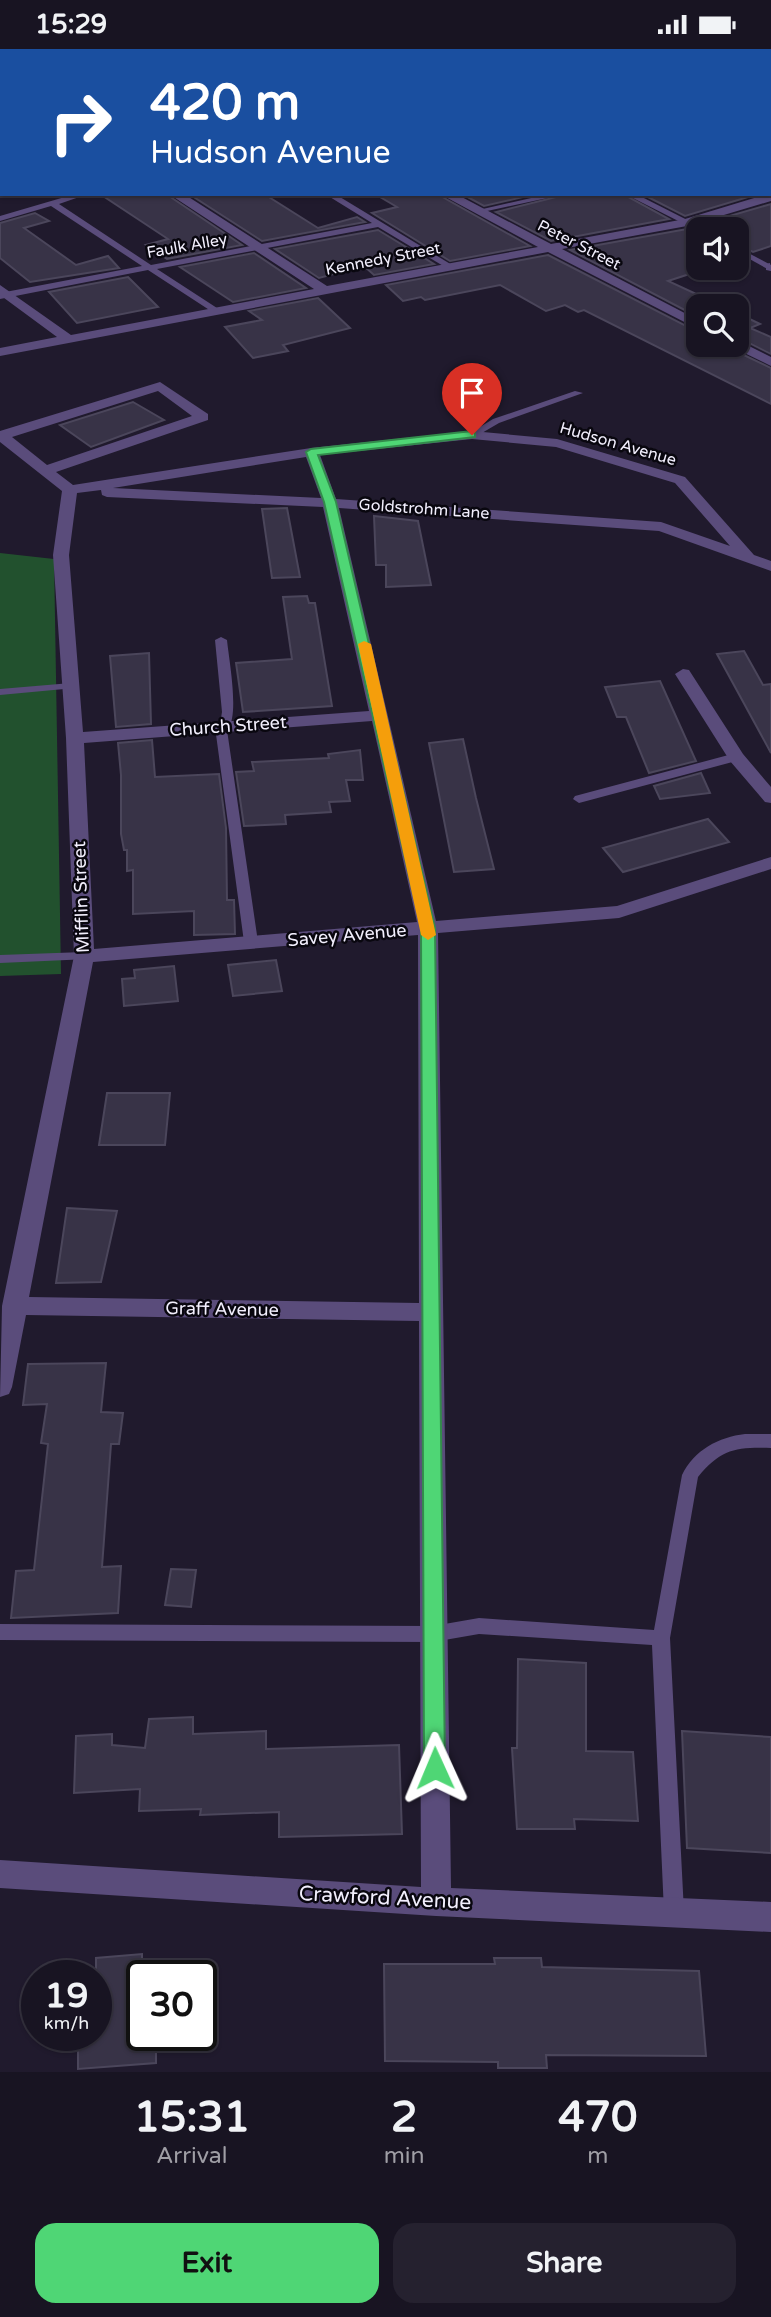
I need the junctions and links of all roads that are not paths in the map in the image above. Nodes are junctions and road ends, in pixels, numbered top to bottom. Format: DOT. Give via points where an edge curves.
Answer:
graph roads {
  1 [pos="78,196"];
  2 [pos="178,196"];
  3 [pos="332,196"];
  4 [pos="450,196"];
  5 [pos="552,196"];
  6 [pos="633,196"];
  7 [pos="771,197"];
  8 [pos="52,204"];
  9 [pos="478,211"];
  10 [pos="704,217"];
  11 [pos="0,219"];
  12 [pos="686,222"];
  13 [pos="686,222"];
  14 [pos="379,224"];
  15 [pos="543,247"];
  16 [pos="259,248"];
  17 [pos="749,255"];
  18 [pos="448,265"];
  19 [pos="149,267"];
  20 [pos="771,267"];
  21 [pos="323,289"];
  22 [pos="2,293"];
  23 [pos="214,310"];
  24 [pos="686,319"];
  25 [pos="68,339"];
  26 [pos="749,350"];
  27 [pos="0,352"];
  28 [pos="771,362"];
  29 [pos="578,393"];
  30 [pos="472,435"];
  31 [pos="0,436"];
  32 [pos="311,452"];
  33 [pos="46,470"];
  34 [pos="70,490"];
  35 [pos="330,502"];
  36 [pos="748,557"];
  37 [pos="771,566"];
  38 [pos="221,640"];
  39 [pos="683,674"];
  40 [pos="71,686"];
  41 [pos="0,692"];
  42 [pos="381,715"];
  43 [pos="223,727"];
  44 [pos="75,739"];
  45 [pos="736,757"];
  46 [pos="771,798"];
  47 [pos="579,799"];
  48 [pos="771,863"];
  49 [pos="428,928"];
  50 [pos="251,942"];
  51 [pos="84,956"];
  52 [pos="0,959"];
  53 [pos="14,1306"];
  54 [pos="430,1312"];
  55 [pos="0,1387"];
  56 [pos="771,1441"];
  57 [pos="0,1632"];
  58 [pos="433,1634"];
  59 [pos="661,1638"];
  60 [pos="0,1874"];
  61 [pos="436,1902"];
  62 [pos="674,1913"];
  63 [pos="771,1917"];
  1 -- 8 [label="lane"];
  2 -- 16 [label="street"];
  3 -- 14 [label="lane"];
  4 -- 9 [label="street, Peter Street"];
  5 -- 9 [label="lane"];
  6 -- 12 [label="lane"];
  7 -- 10 [label="street, Kennedy Street"];
  8 -- 11 [label="lane"];
  8 -- 19 [label="lane"];
  9 -- 15 [label="street, Peter Street"];
  13 -- 15 [label="street, Kennedy Street"];
  14 -- 16 [label="lane, Faulk Alley"];
  14 -- 18 [label="lane"];
  15 -- 18 [label="street, Kennedy Street"];
  15 -- 24 [label="street, Peter Street"];
  16 -- 19 [label="lane, Faulk Alley"];
  16 -- 21 [label="street"];
  17 -- 20 [label="lane"];
  18 -- 21 [label="street, Kennedy Street"];
  19 -- 22 [label="lane, Faulk Alley"];
  19 -- 23 [label="lane"];
  21 -- 23 [label="street, Kennedy Street"];
  22 -- 25 [label="street"];
  23 -- 25 [label="street, Kennedy Street"];
  25 -- 27 [label="street, Kennedy Street"];
  26 -- 28 [label="street"];
  29 -- 30 [label="lane" via="496,421"];
  30 -- 32 [label="street, Hudson Avenue"];
  30 -- 36 [label="street, Hudson Avenue" via="557,443 680,480"];
  31 -- 33 [label="street"];
  31 -- 33 [label="street" via="160,386 203,417"];
  32 -- 34 [label="street, Hudson Avenue"];
  32 -- 35 [label="street"];
  33 -- 34 [label="street"];
  34 -- 35 [label="street, Goldstrohm Lane"];
  34 -- 40 [label="street, Mifflin Street" via="61,555"];
  35 -- 36 [label="street, Goldstrohm Lane" via="662,527"];
  35 -- 42 [label="street"];
  36 -- 37 [label="street, Goldstrohm Lane"];
  38 -- 43 [label="lane" via="228,712"];
  39 -- 45 [label="street"];
  40 -- 41 [label="lane"];
  40 -- 44 [label="street, Mifflin Street"];
  42 -- 43 [label="street, Church Street"];
  42 -- 49 [label="street"];
  43 -- 44 [label="street, Church Street"];
  43 -- 50 [label="lane"];
  44 -- 51 [label="street, Mifflin Street"];
  45 -- 46 [label="street"];
  45 -- 47 [label="lane"];
  48 -- 49 [label="street, Savey Avenue" via="619,912"];
  49 -- 50 [label="street, Savey Avenue"];
  49 -- 54 [label="street"];
  50 -- 51 [label="street, Savey Avenue"];
  51 -- 52 [label="lane"];
  51 -- 53 [label="street, Mifflin Street"];
  53 -- 54 [label="street, Graff Avenue"];
  53 -- 55 [label="street, Mifflin Street"];
  54 -- 58 [label="street"];
  56 -- 59 [label="lane" via="732,1440 706,1454 690,1475"];
  57 -- 58 [label="lane"];
  58 -- 59 [label="lane" via="480,1626"];
  58 -- 61 [label="street"];
  59 -- 62 [label="lane"];
  60 -- 61 [label="street, Crawford Avenue"];
  61 -- 62 [label="street, Crawford Avenue"];
  62 -- 63 [label="street, Crawford Avenue"];
}
